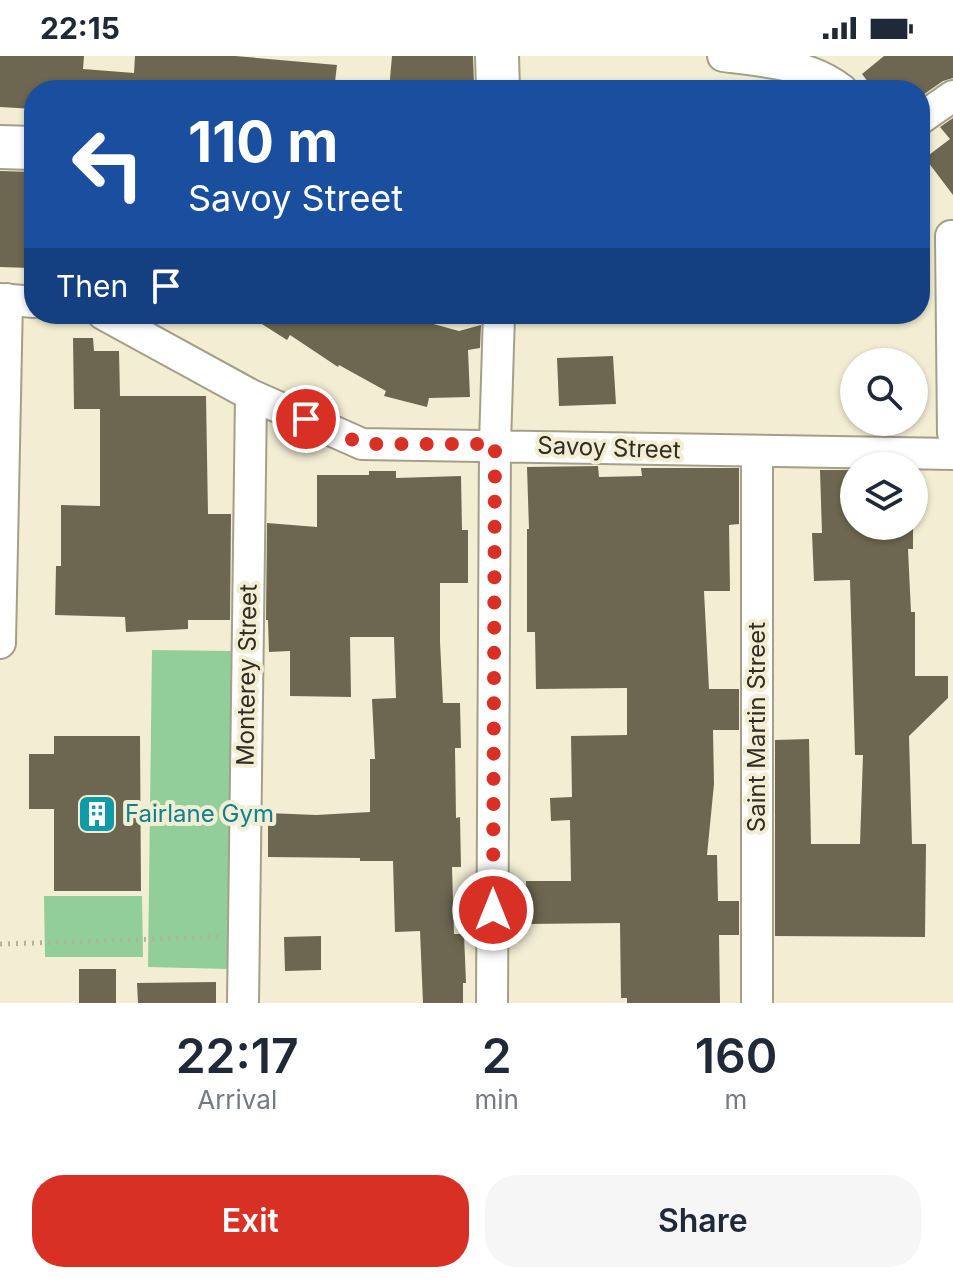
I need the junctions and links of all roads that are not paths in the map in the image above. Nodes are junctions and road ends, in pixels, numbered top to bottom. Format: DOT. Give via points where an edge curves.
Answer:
graph roads {
  1 [pos="497,56"];
  2 [pos="723,56"];
  3 [pos="498,80"];
  4 [pos="823,80"];
  5 [pos="953,96"];
  6 [pos="930,112"];
  7 [pos="0,147"];
  8 [pos="24,148"];
  9 [pos="951,236"];
  10 [pos="14,300"];
  11 [pos="121,324"];
  12 [pos="499,324"];
  13 [pos="251,395"];
  14 [pos="953,433"];
  15 [pos="495,444"];
  16 [pos="757,452"];
  17 [pos="953,454"];
  18 [pos="0,643"];
  19 [pos="243,1003"];
  20 [pos="492,1003"];
  21 [pos="757,1003"];
  1 -- 3 [label="street"];
  2 -- 4 [label="street" via="774,62"];
  5 -- 6 [label="street"];
  7 -- 8 [label="street"];
  9 -- 14 [label="street"];
  10 -- 18 [label="street"];
  11 -- 13 [label="street, Savoy Street"];
  12 -- 15 [label="street"];
  13 -- 15 [label="street, Savoy Street" via="362,444"];
  13 -- 19 [label="street, Monterey Street"];
  15 -- 16 [label="street, Savoy Street"];
  15 -- 20 [label="street"];
  16 -- 17 [label="street, Savoy Street"];
  16 -- 21 [label="street, Saint Martin Street"];
}
